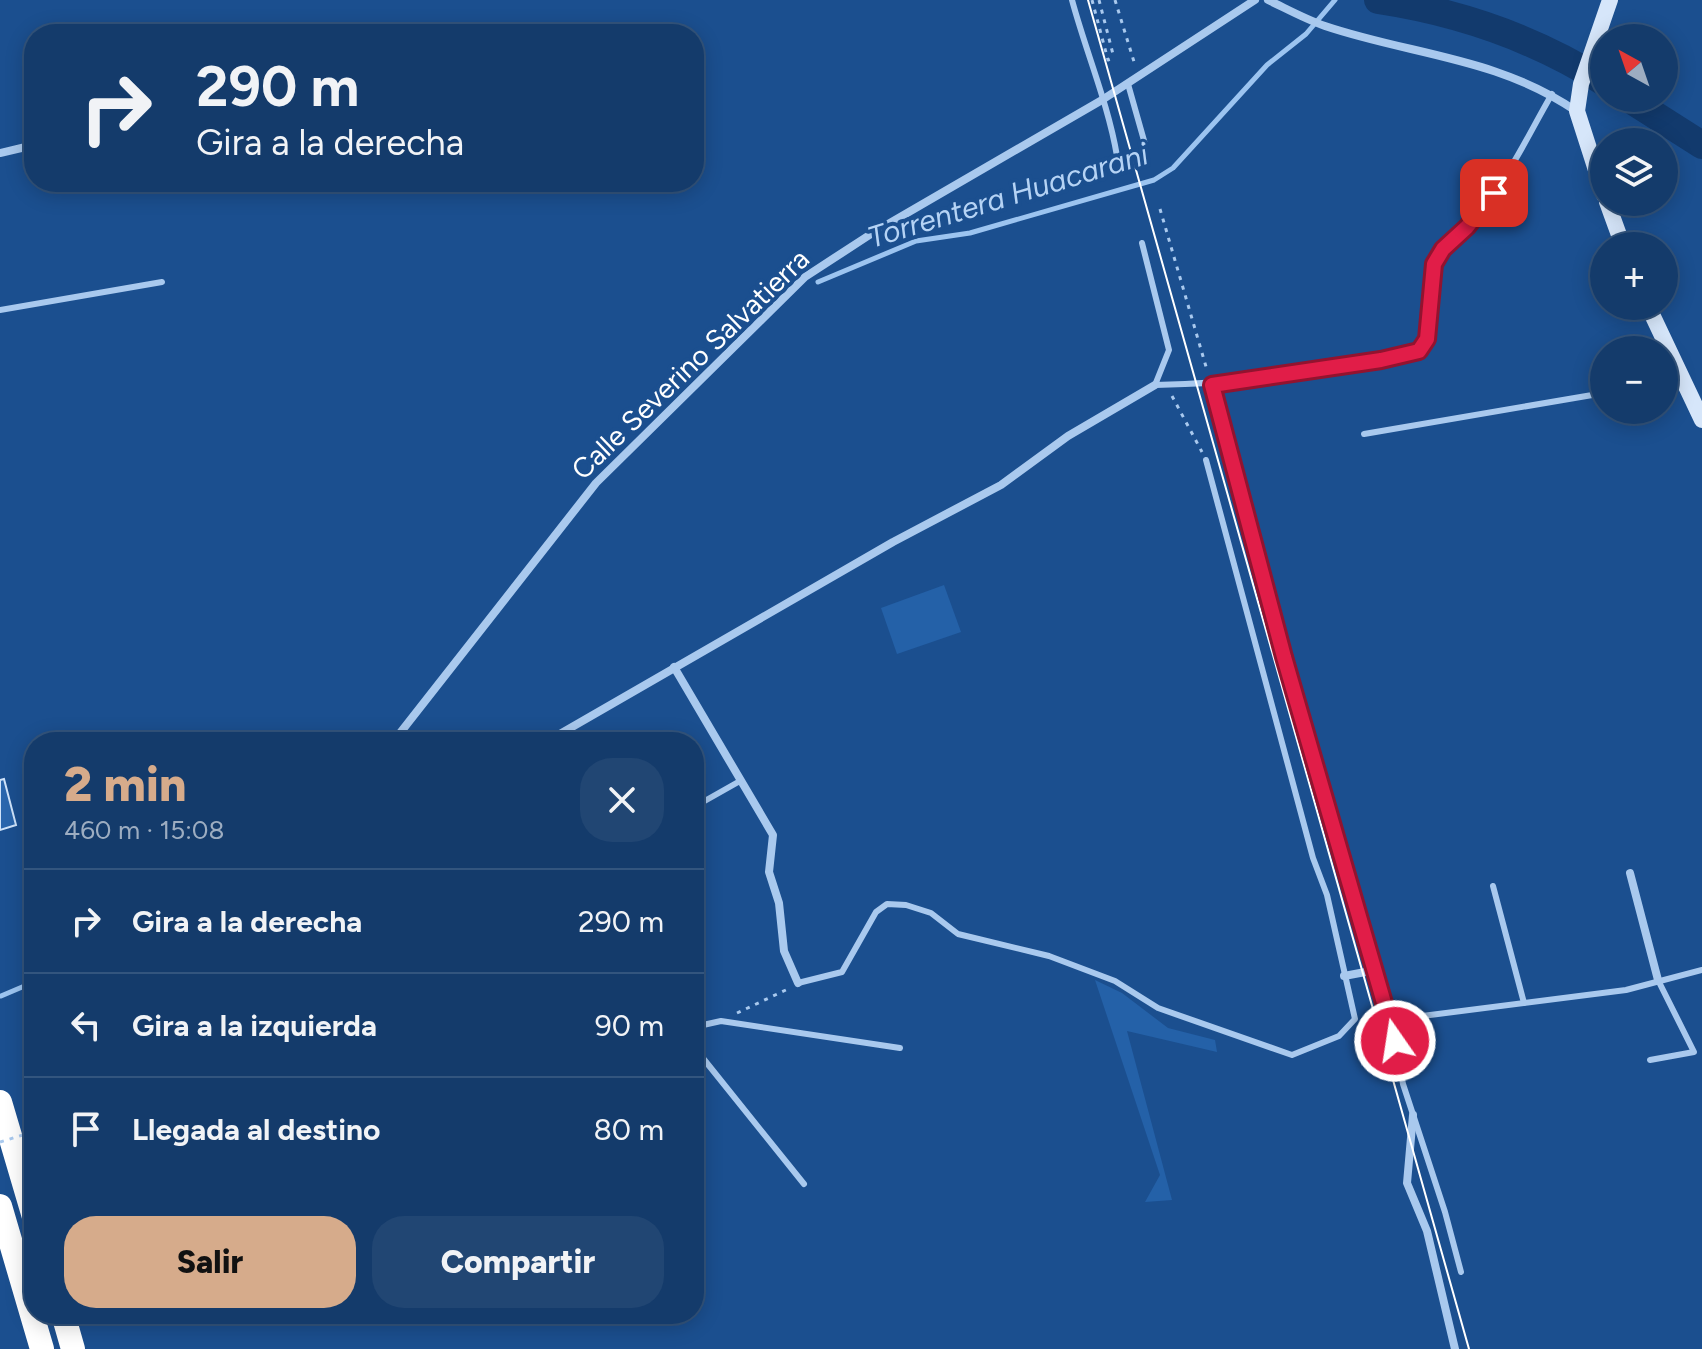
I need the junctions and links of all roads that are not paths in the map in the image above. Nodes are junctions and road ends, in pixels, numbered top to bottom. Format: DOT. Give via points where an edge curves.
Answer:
graph roads {
  1 [pos="1072,0"];
  2 [pos="1255,0"];
  3 [pos="1268,0"];
  4 [pos="1610,0"];
  5 [pos="1128,84"];
  6 [pos="1552,94"];
  7 [pos="1102,100"];
  8 [pos="1577,111"];
  9 [pos="1145,144"];
  10 [pos="24,147"];
  11 [pos="1590,151"];
  12 [pos="0,153"];
  13 [pos="1117,156"];
  14 [pos="1142,243"];
  15 [pos="162,282"];
  16 [pos="0,310"];
  17 [pos="1655,320"];
  18 [pos="1683,380"];
  19 [pos="1678,381"];
  20 [pos="1155,385"];
  21 [pos="1212,385"];
  22 [pos="1590,395"];
  23 [pos="1702,420"];
  24 [pos="1364,434"];
  25 [pos="1206,460"];
  26 [pos="674,667"];
  27 [pos="401,732"];
  28 [pos="563,732"];
  29 [pos="740,781"];
  30 [pos="704,801"];
  31 [pos="1630,873"];
  32 [pos="1493,886"];
  33 [pos="1376,970"];
  34 [pos="1702,970"];
  35 [pos="1344,976"];
  36 [pos="1658,980"];
  37 [pos="798,983"];
  38 [pos="1524,1003"];
  39 [pos="1391,1020"];
  40 [pos="704,1025"];
  41 [pos="900,1048"];
  42 [pos="704,1059"];
  43 [pos="1650,1060"];
  44 [pos="0,1102"];
  45 [pos="1413,1115"];
  46 [pos="24,1169"];
  47 [pos="804,1184"];
  48 [pos="0,1206"];
  49 [pos="7,1257"];
  50 [pos="1461,1272"];
  51 [pos="24,1302"];
  52 [pos="32,1324"];
  53 [pos="66,1324"];
  54 [pos="42,1349"];
  55 [pos="73,1349"];
  56 [pos="1455,1349"];
  1 -- 7 [label="lane"];
  2 -- 5 [label="street, Calle Severino Salvatierra"];
  3 -- 6 [label="street" via="1327,26 1503,71"];
  4 -- 8 [label="main road"];
  5 -- 7 [label="street, Calle Severino Salvatierra"];
  5 -- 9 [label="lane"];
  6 -- 8 [label="street"];
  6 -- 21 [label="lane" via="1494,193 1434,264 1427,339 1419,351"];
  7 -- 13 [label="lane"];
  7 -- 27 [label="street, Calle Severino Salvatierra" via="805,277 596,483"];
  8 -- 11 [label="main road"];
  10 -- 12 [label="street"];
  14 -- 20 [label="lane" via="1169,350"];
  15 -- 16 [label="lane"];
  17 -- 18 [label="main road"];
  18 -- 19 [label="lane"];
  18 -- 23 [label="main road"];
  20 -- 21 [label="lane"];
  20 -- 26 [label="street" via="1068,436 1001,485"];
  21 -- 33 [label="lane" via="1284,657"];
  22 -- 24 [label="lane"];
  25 -- 35 [label="lane" via="1327,895"];
  26 -- 28 [label="street"];
  26 -- 29 [label="street"];
  29 -- 30 [label="lane"];
  29 -- 37 [label="street" via="773,835 769,872 779,903 784,951"];
  31 -- 36 [label="street"];
  32 -- 38 [label="lane"];
  33 -- 35 [label="street"];
  33 -- 39 [label="lane"];
  34 -- 36 [label="lane"];
  35 -- 37 [label="lane" via="1355,1019 1339,1036 1292,1055 1158,1008 1115,981 1062,961 958,934 931,913 906,905 887,904 876,912 842,972"];
  36 -- 38 [label="lane" via="1626,990"];
  36 -- 43 [label="lane" via="1694,1052"];
  38 -- 39 [label="lane"];
  39 -- 45 [label="lane"];
  40 -- 41 [label="lane" via="721,1021"];
  42 -- 47 [label="lane"];
  44 -- 46 [label="highway"];
  45 -- 50 [label="lane"];
  45 -- 56 [label="street" via="1407,1183 1427,1231"];
  48 -- 49 [label="highway"];
  49 -- 51 [label="highway"];
  52 -- 54 [label="highway"];
  53 -- 55 [label="highway"];
}
